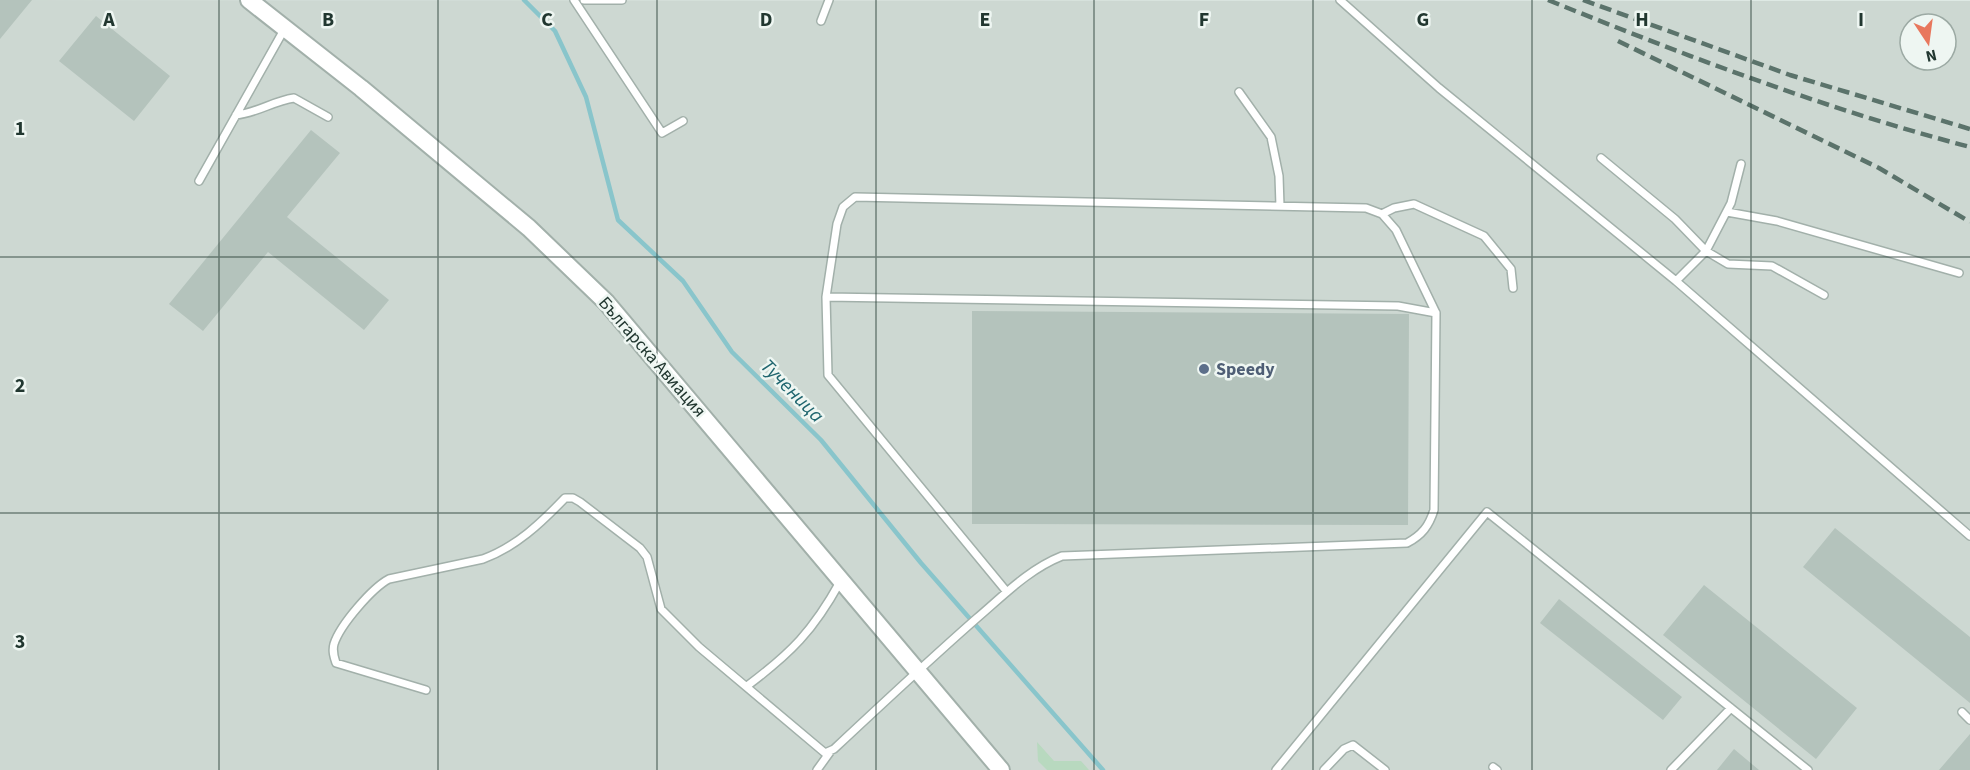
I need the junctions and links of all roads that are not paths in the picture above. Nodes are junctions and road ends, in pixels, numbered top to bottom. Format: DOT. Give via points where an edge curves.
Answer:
graph roads {
  1 [pos="249,0"];
  2 [pos="574,0"];
  3 [pos="584,0"];
  4 [pos="622,0"];
  5 [pos="829,0"];
  6 [pos="1340,0"];
  7 [pos="821,21"];
  8 [pos="285,28"];
  9 [pos="1239,92"];
  10 [pos="236,116"];
  11 [pos="328,117"];
  12 [pos="682,121"];
  13 [pos="1601,158"];
  14 [pos="1741,164"];
  15 [pos="199,182"];
  16 [pos="1280,206"];
  17 [pos="1727,212"];
  18 [pos="1382,214"];
  19 [pos="1706,251"];
  20 [pos="1959,273"];
  21 [pos="1676,281"];
  22 [pos="1513,288"];
  23 [pos="1824,295"];
  24 [pos="826,297"];
  25 [pos="1436,313"];
  26 [pos="1970,536"];
  27 [pos="841,580"];
  28 [pos="1007,592"];
  29 [pos="918,671"];
  30 [pos="747,686"];
  31 [pos="426,690"];
  32 [pos="1731,708"];
  33 [pos="1962,712"];
  34 [pos="1970,720"];
  35 [pos="830,752"];
  36 [pos="817,770"];
  37 [pos="1001,770"];
  38 [pos="1276,770"];
  39 [pos="1324,770"];
  40 [pos="1386,770"];
  41 [pos="1671,770"];
  42 [pos="1808,770"];
  1 -- 8 [label="street, Българска Авиация"];
  2 -- 12 [label="lane" via="662,133"];
  3 -- 4 [label="lane"];
  5 -- 7 [label="lane"];
  6 -- 21 [label="lane" via="1439,88"];
  8 -- 10 [label="lane"];
  8 -- 27 [label="street, Българска Авиация" via="529,228 606,302"];
  9 -- 16 [label="lane" via="1271,137"];
  10 -- 11 [label="lane" via="294,98"];
  10 -- 15 [label="lane"];
  13 -- 19 [label="lane" via="1676,219"];
  14 -- 17 [label="lane"];
  16 -- 18 [label="lane" via="1365,208"];
  16 -- 24 [label="lane" via="855,197 843,207 837,224"];
  17 -- 19 [label="lane"];
  17 -- 20 [label="lane" via="1778,221"];
  18 -- 22 [label="lane" via="1414,204 1485,236 1511,269"];
  18 -- 25 [label="lane" via="1396,230"];
  19 -- 21 [label="lane"];
  19 -- 23 [label="lane" via="1728,264 1772,266"];
  21 -- 26 [label="lane"];
  24 -- 25 [label="lane" via="1398,306"];
  24 -- 28 [label="lane" via="828,375"];
  25 -- 28 [label="lane" via="1434,510 1418,538 1407,543 1062,556 1042,564"];
  27 -- 29 [label="street, Българска Авиация"];
  27 -- 30 [label="lane" via="821,618 790,654"];
  28 -- 29 [label="lane"];
  29 -- 35 [label="lane"];
  29 -- 37 [label="street, Българска Авиация"];
  30 -- 31 [label="lane" via="661,609 646,556 640,548 573,498 565,498 538,526 497,554 389,579 366,596 334,643 336,663"];
  30 -- 35 [label="lane" via="820,752"];
  32 -- 38 [label="lane" via="1487,512"];
  32 -- 41 [label="lane"];
  32 -- 42 [label="lane"];
  33 -- 34 [label="lane"];
  35 -- 36 [label="lane"];
  39 -- 40 [label="lane" via="1353,745"];
}
